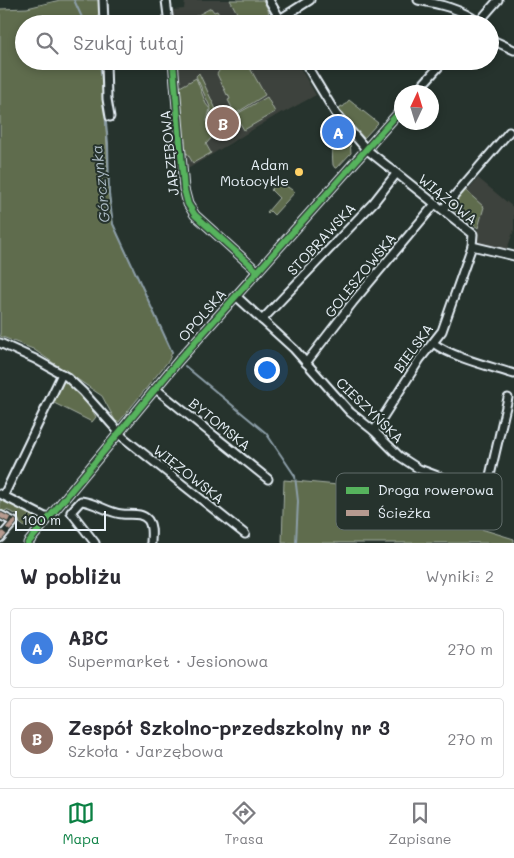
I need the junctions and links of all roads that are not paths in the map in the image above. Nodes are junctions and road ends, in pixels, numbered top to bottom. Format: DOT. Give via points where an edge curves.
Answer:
graph roads {
  1 [pos="103,0"];
  2 [pos="166,0"];
  3 [pos="269,0"];
  4 [pos="310,0"];
  5 [pos="418,0"];
  6 [pos="498,0"];
  7 [pos="104,15"];
  8 [pos="168,15"];
  9 [pos="278,15"];
  10 [pos="290,15"];
  11 [pos="465,15"];
  12 [pos="485,15"];
  13 [pos="499,43"];
  14 [pos="514,50"];
  15 [pos="106,70"];
  16 [pos="174,70"];
  17 [pos="309,70"];
  18 [pos="436,70"];
  19 [pos="422,85"];
  20 [pos="110,117"];
  21 [pos="394,118"];
  22 [pos="509,132"];
  23 [pos="366,149"];
  24 [pos="396,174"];
  25 [pos="435,204"];
  26 [pos="443,210"];
  27 [pos="472,246"];
  28 [pos="514,256"];
  29 [pos="258,271"];
  30 [pos="236,296"];
  31 [pos="262,320"];
  32 [pos="0,343"];
  33 [pos="433,343"];
  34 [pos="306,363"];
  35 [pos="62,374"];
  36 [pos="514,374"];
  37 [pos="156,389"];
  38 [pos="508,398"];
  39 [pos="374,431"];
  40 [pos="119,433"];
  41 [pos="430,473"];
  42 [pos="491,473"];
  43 [pos="268,479"];
  44 [pos="2,494"];
  45 [pos="0,515"];
  46 [pos="49,519"];
  47 [pos="245,534"];
  48 [pos="0,538"];
  49 [pos="28,543"];
  50 [pos="95,543"];
  51 [pos="151,543"];
  1 -- 7 [label="street"];
  2 -- 8 [label="street"];
  3 -- 9 [label="street"];
  4 -- 10 [label="street"];
  5 -- 11 [label="street"];
  6 -- 12 [label="street"];
  13 -- 14 [label="street"];
  15 -- 20 [label="street"];
  16 -- 29 [label="street, JARZĘBOWA" via="188,204 200,220"];
  17 -- 23 [label="street, WIĄZOWA" via="336,114"];
  18 -- 19 [label="street"];
  21 -- 23 [label="street, OPOLSKA"];
  22 -- 26 [label="street"];
  23 -- 24 [label="street, WIĄZOWA"];
  23 -- 29 [label="street, OPOLSKA"];
  24 -- 25 [label="street, WIĄZOWA"];
  24 -- 31 [label="street, STOBRAWSKA" via="374,202"];
  25 -- 26 [label="street, WIĄZOWA"];
  25 -- 34 [label="street, GOLESZOWSKA"];
  26 -- 27 [label="street, WIĄZOWA" via="473,234"];
  27 -- 28 [label="street, WIĄZOWA"];
  27 -- 33 [label="street, BIELSKA" via="442,331"];
  29 -- 30 [label="street, OPOLSKA"];
  30 -- 31 [label="street, CIESZYŃSKA"];
  30 -- 37 [label="street, OPOLSKA"];
  31 -- 34 [label="street, CIESZYŃSKA"];
  32 -- 35 [label="street, WIĘZOWSKA"];
  33 -- 36 [label="street"];
  33 -- 39 [label="street, BIELSKA"];
  34 -- 39 [label="street, CIESZYŃSKA" via="345,407"];
  35 -- 40 [label="street, WIĘZOWSKA" via="83,392"];
  35 -- 44 [label="street"];
  37 -- 40 [label="street, OPOLSKA"];
  37 -- 43 [label="street, BYTOMSKA"];
  38 -- 42 [label="street, CIESZYŃSKA"];
  39 -- 41 [label="street, CIESZYŃSKA" via="399,456"];
  40 -- 46 [label="street, OPOLSKA"];
  40 -- 47 [label="street, WIĘZOWSKA"];
  44 -- 46 [label="street"];
  45 -- 48 [label="street" via="14,522"];
  46 -- 49 [label="street, OPOLSKA"];
  50 -- 51 [label="street" via="71,512 80,501 121,514 143,517 151,527"];
}
